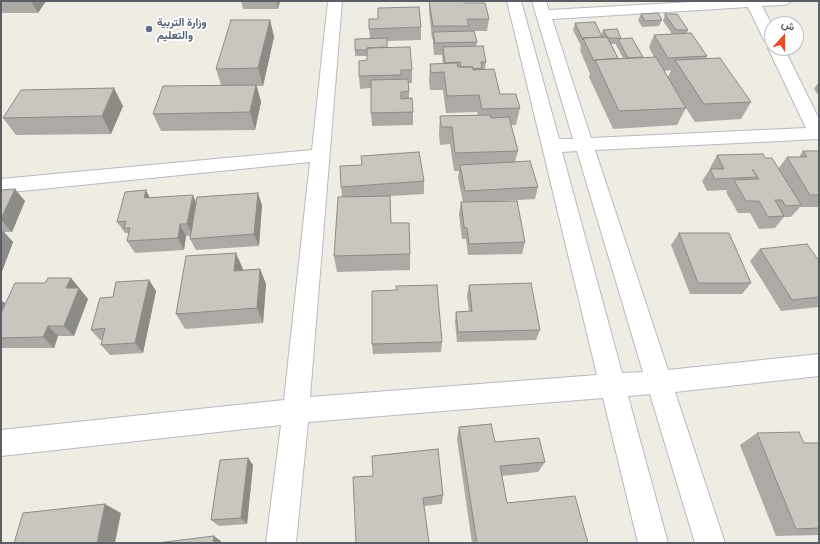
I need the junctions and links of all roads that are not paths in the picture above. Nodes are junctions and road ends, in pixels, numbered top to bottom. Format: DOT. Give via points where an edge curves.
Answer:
graph roads {
  1 [pos="335,1"];
  2 [pos="514,1"];
  3 [pos="783,1"];
  4 [pos="753,2"];
  5 [pos="541,8"];
  6 [pos="764,24"];
  7 [pos="780,56"];
  8 [pos="818,133"];
  9 [pos="584,144"];
  10 [pos="551,146"];
  11 [pos="321,155"];
  12 [pos="1,186"];
  13 [pos="819,365"];
  14 [pos="660,382"];
  15 [pos="612,385"];
  16 [pos="296,411"];
  17 [pos="1,443"];
  18 [pos="281,543"];
  19 [pos="653,543"];
  20 [pos="710,543"];
  1 -- 11 [label="street"];
  2 -- 10 [label="street"];
  3 -- 4 [label="street"];
  4 -- 5 [label="street"];
  4 -- 6 [label="street"];
  5 -- 9 [label="street"];
  7 -- 8 [label="street"];
  8 -- 9 [label="street"];
  9 -- 10 [label="street"];
  9 -- 14 [label="street"];
  10 -- 15 [label="street"];
  11 -- 12 [label="street"];
  11 -- 16 [label="street"];
  13 -- 14 [label="street"];
  14 -- 15 [label="street"];
  14 -- 20 [label="street"];
  15 -- 16 [label="street"];
  15 -- 19 [label="street"];
  16 -- 17 [label="street"];
  16 -- 18 [label="street"];
}
